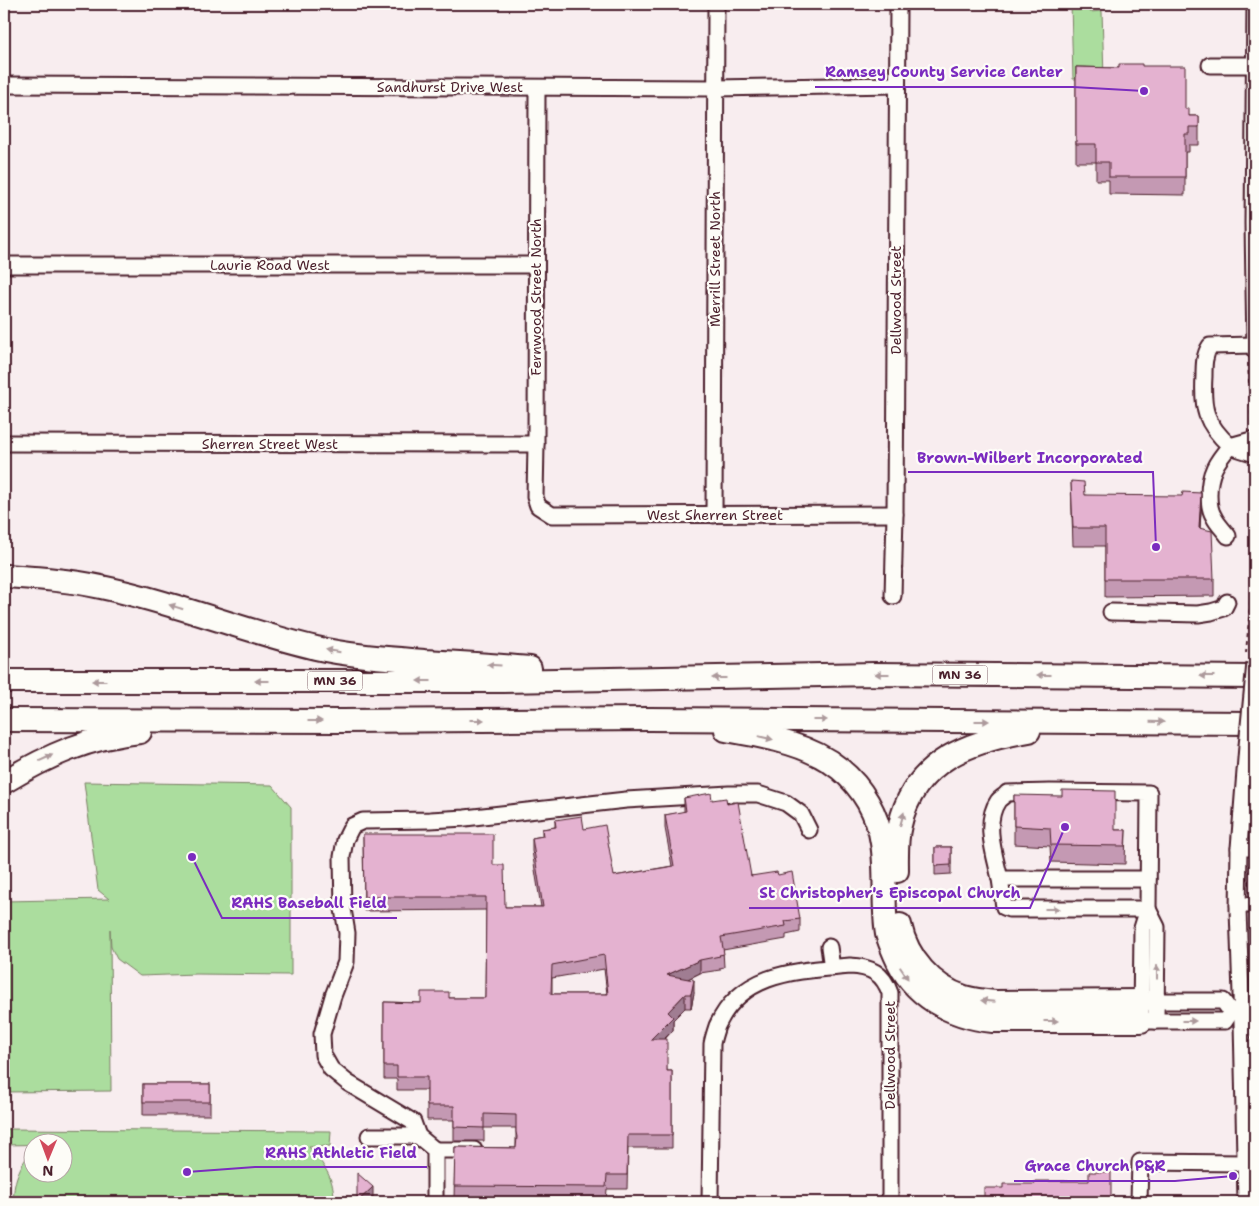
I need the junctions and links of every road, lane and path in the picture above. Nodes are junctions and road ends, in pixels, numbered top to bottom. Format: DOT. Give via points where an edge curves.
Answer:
graph roads {
  1 [pos="716,4"];
  2 [pos="898,4"];
  3 [pos="1255,4"];
  4 [pos="1210,65"];
  5 [pos="1254,65"];
  6 [pos="4,85"];
  7 [pos="897,85"];
  8 [pos="537,88"];
  9 [pos="716,88"];
  10 [pos="1255,114"];
  11 [pos="1254,199"];
  12 [pos="4,265"];
  13 [pos="536,265"];
  14 [pos="1255,345"];
  15 [pos="1255,351"];
  16 [pos="1255,439"];
  17 [pos="4,443"];
  18 [pos="536,444"];
  19 [pos="1230,446"];
  20 [pos="1255,454"];
  21 [pos="538,506"];
  22 [pos="895,514"];
  23 [pos="714,515"];
  24 [pos="1228,536"];
  25 [pos="4,576"];
  26 [pos="893,596"];
  27 [pos="1227,602"];
  28 [pos="1110,612"];
  29 [pos="1255,663"];
  30 [pos="1255,677"];
  31 [pos="665,678"];
  32 [pos="4,681"];
  33 [pos="648,719"];
  34 [pos="4,720"];
  35 [pos="248,721"];
  36 [pos="1108,721"];
  37 [pos="1255,723"];
  38 [pos="4,782"];
  39 [pos="809,830"];
  40 [pos="1239,848"];
  41 [pos="1255,848"];
  42 [pos="1000,879"];
  43 [pos="1148,879"];
  44 [pos="1255,904"];
  45 [pos="1238,905"];
  46 [pos="1148,909"];
  47 [pos="829,947"];
  48 [pos="832,968"];
  49 [pos="1149,1011"];
  50 [pos="1243,1012"];
  51 [pos="369,1136"];
  52 [pos="418,1136"];
  53 [pos="435,1150"];
  54 [pos="490,1150"];
  55 [pos="1245,1163"];
  56 [pos="435,1202"];
  57 [pos="710,1202"];
  58 [pos="890,1202"];
  59 [pos="1139,1202"];
  60 [pos="1246,1202"];
  1 -- 9 [label="street, Merrill Street North"];
  2 -- 7 [label="street, Dellwood Street"];
  3 -- 5 [label="street"];
  4 -- 5 [label="street"];
  5 -- 10 [label="street"];
  6 -- 8 [label="street, Sandhurst Drive West"];
  7 -- 9 [label="street, Sandhurst Drive West"];
  7 -- 22 [label="street, Dellwood Street"];
  8 -- 9 [label="street, Sandhurst Drive West"];
  8 -- 13 [label="street, Fernwood Street North"];
  9 -- 23 [label="street, Merrill Street North"];
  10 -- 11 [label="street"];
  11 -- 14 [label="street"];
  12 -- 13 [label="street, Laurie Road West"];
  13 -- 18 [label="street, Fernwood Street North"];
  14 -- 15 [label="street"];
  14 -- 19 [label="street" via="1210,346 1205,354 1203,398 1208,418"];
  16 -- 19 [label="street"];
  17 -- 18 [label="street, Sherren Street West"];
  18 -- 21 [label="street, Fernwood Street North" via="535,497"];
  19 -- 20 [label="street"];
  19 -- 24 [label="street" via="1213,470 1209,483 1213,517"];
  21 -- 23 [label="street, West Sherren Street" via="552,515"];
  22 -- 23 [label="street, West Sherren Street"];
  22 -- 26 [label="street, Dellwood Street"];
  31 -- 25 [label="highway, one-way" via="355,655 271,636 101,587"];
  27 -- 28 [label="street" via="1224,608 1198,614"];
  29 -- 40 [label="street, bridge"];
  30 -- 31 [label="highway, MN 36, one-way" via="875,674"];
  31 -- 32 [label="highway, MN 36, one-way"];
  35 -- 33 [label="highway, one-way"];
  33 -- 36 [label="highway, one-way"];
  33 -- 49 [label="highway, one-way" via="793,744 826,759 853,781 872,810 882,843 889,942 907,977 932,1001 947,1010 994,1021"];
  34 -- 35 [label="highway"];
  38 -- 35 [label="highway, one-way" via="42,760 89,741 124,733"];
  36 -- 37 [label="highway, one-way"];
  49 -- 36 [label="highway, one-way" via="980,1001 963,997 936,982 915,961 902,933 898,912 897,847 900,826 912,793 938,764 968,746 1003,736"];
  39 -- 52 [label="street" via="801,814 786,803 758,794 626,800 465,818 363,821 352,826 342,857 346,962 322,1034 323,1054 331,1069 348,1083 413,1122"];
  40 -- 41 [label="street"];
  40 -- 45 [label="street"];
  42 -- 43 [label="street"];
  42 -- 43 [label="street" via="991,835 992,816 998,801 1007,793 1050,792 1149,793"];
  42 -- 46 [label="street, one-way" via="1004,907 1009,909"];
  43 -- 46 [label="street"];
  44 -- 45 [label="street"];
  45 -- 50 [label="street"];
  46 -- 49 [label="street" via="1142,928"];
  47 -- 48 [label="street"];
  48 -- 57 [label="street, Dellwood Street" via="780,975 762,981 729,1006 717,1026 712,1044"];
  48 -- 58 [label="street, Dellwood Street" via="861,966 870,969 883,979 890,993"];
  49 -- 50 [label="street" via="1225,1021"];
  50 -- 55 [label="street"];
  51 -- 52 [label="street"];
  52 -- 53 [label="street"];
  53 -- 54 [label="street"];
  53 -- 56 [label="street"];
  55 -- 59 [label="street" via="1140,1162"];
  55 -- 60 [label="street"];
}
